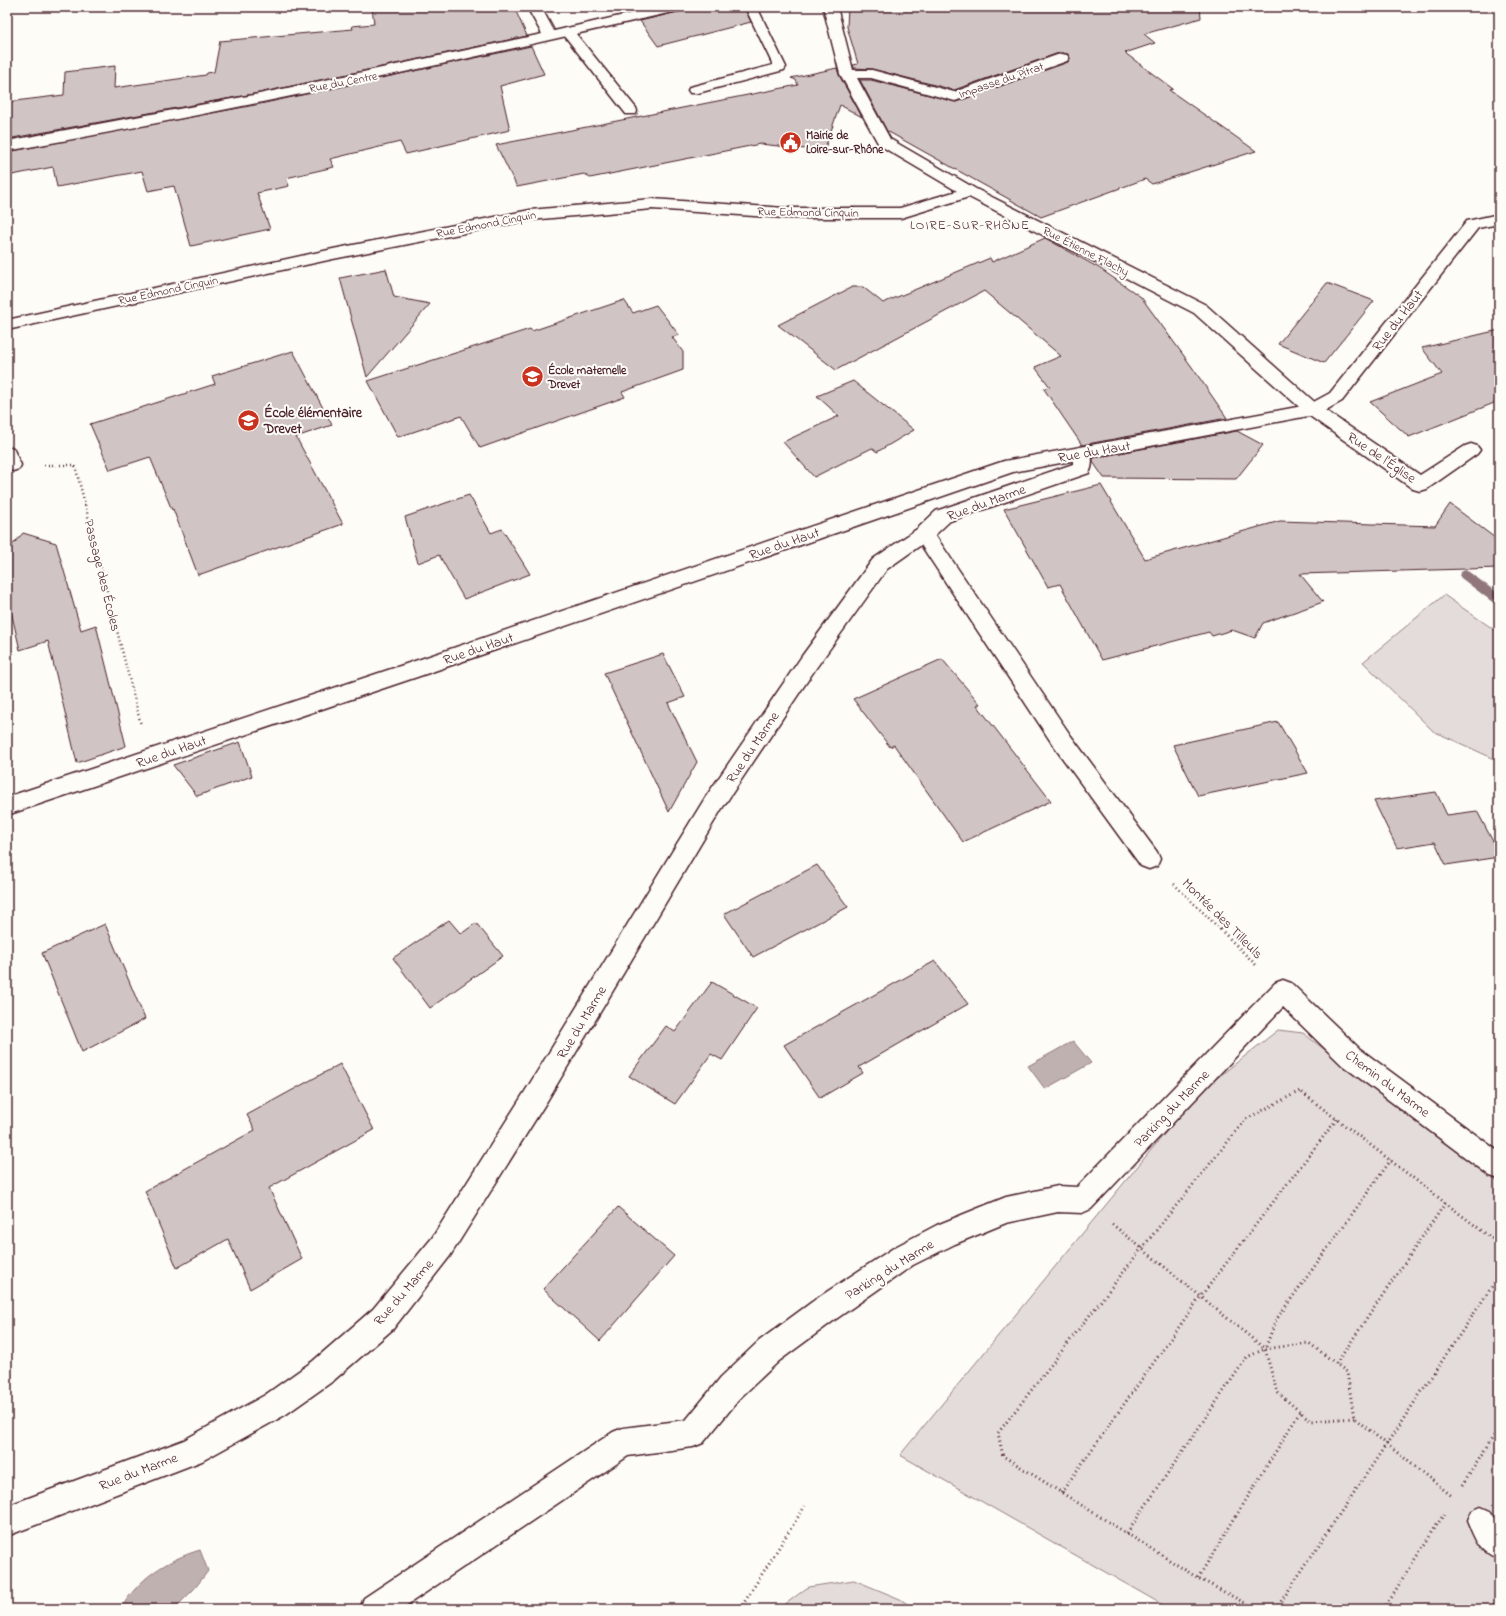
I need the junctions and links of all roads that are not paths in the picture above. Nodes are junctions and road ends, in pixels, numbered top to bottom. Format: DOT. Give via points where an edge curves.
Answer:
graph roads {
  1 [pos="534,7"];
  2 [pos="678,7"];
  3 [pos="752,7"];
  4 [pos="830,7"];
  5 [pos="568,32"];
  6 [pos="550,36"];
  7 [pos="1062,58"];
  8 [pos="846,74"];
  9 [pos="694,90"];
  10 [pos="631,111"];
  11 [pos="7,146"];
  12 [pos="970,192"];
  13 [pos="1499,219"];
  14 [pos="7,325"];
  15 [pos="1313,410"];
  16 [pos="1471,450"];
  17 [pos="1082,453"];
  18 [pos="924,534"];
  19 [pos="7,806"];
  20 [pos="1149,859"];
  21 [pos="1283,991"];
  22 [pos="1499,1167"];
  23 [pos="1481,1520"];
  24 [pos="7,1521"];
  25 [pos="1499,1546"];
  26 [pos="375,1609"];
  1 -- 6 [label="street"];
  2 -- 5 [label="street, Rue du Centre"];
  3 -- 9 [label="lane" via="780,67"];
  4 -- 8 [label="street, Rue Étienne Flachy"];
  5 -- 6 [label="street, Rue du Centre"];
  5 -- 10 [label="lane"];
  6 -- 11 [label="street, Rue du Centre" via="434,63"];
  7 -- 8 [label="street, Impasse du Pitrat" via="955,97 872,74"];
  8 -- 12 [label="street, Rue Étienne Flachy" via="884,142"];
  12 -- 14 [label="street, Rue Edmond Cinquin" via="901,213 785,213 652,204 530,215 333,254"];
  12 -- 15 [label="street, Rue Étienne Flachy" via="1200,309"];
  13 -- 15 [label="street, Rue du Haut" via="1473,224 1336,397"];
  15 -- 16 [label="street, Rue de l'Église" via="1420,484"];
  15 -- 17 [label="street, Rue du Haut"];
  17 -- 18 [label="street, Rue du Marme" via="1082,468 943,516"];
  17 -- 19 [label="street, Rue du Haut" via="1012,466"];
  18 -- 20 [label="street" via="1064,742"];
  18 -- 24 [label="street, Rue du Marme" via="880,564 809,662 713,804 538,1093 441,1247 383,1319 324,1371 275,1405 192,1451"];
  21 -- 22 [label="street, Chemin du Marme" via="1351,1057"];
  21 -- 26 [label="street, Parking du Marme" via="1082,1200 1058,1199 1006,1210 946,1234 904,1256 769,1351 731,1387 693,1433 623,1442"];
  23 -- 25 [label="lane" via="1488,1536"];
}
